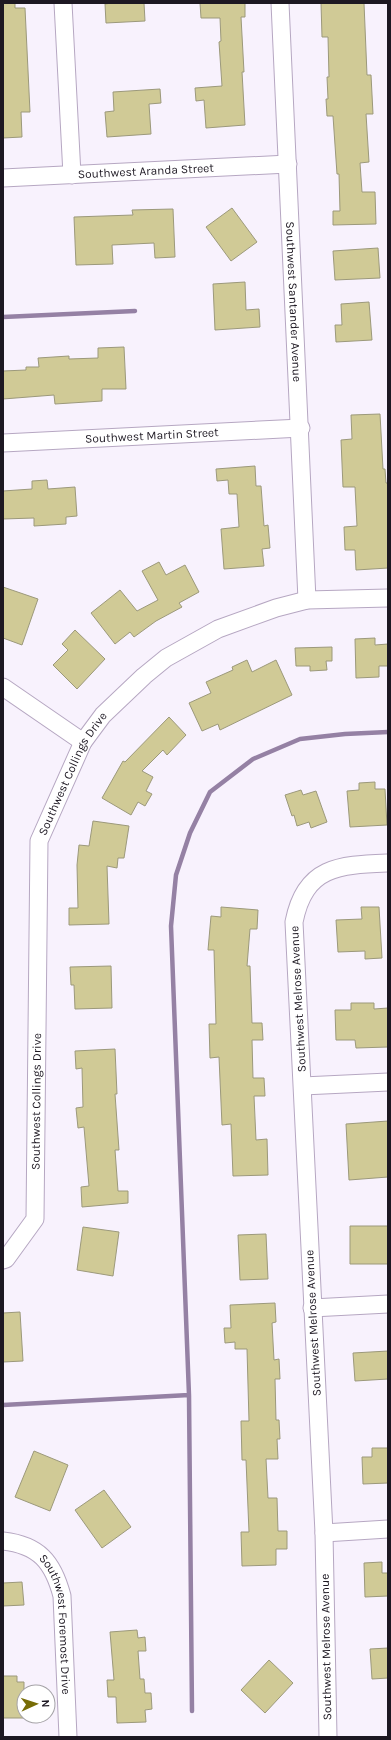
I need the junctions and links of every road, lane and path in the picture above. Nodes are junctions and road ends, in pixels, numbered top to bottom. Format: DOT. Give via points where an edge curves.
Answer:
graph roads {
  1 [pos="63,3"];
  2 [pos="280,3"];
  3 [pos="288,164"];
  4 [pos="72,175"];
  5 [pos="3,178"];
  6 [pos="301,428"];
  7 [pos="3,443"];
  8 [pos="388,598"];
  9 [pos="307,600"];
  10 [pos="3,687"];
  11 [pos="84,742"];
  12 [pos="388,863"];
  13 [pos="388,1082"];
  14 [pos="303,1086"];
  15 [pos="3,1260"];
  16 [pos="388,1304"];
  17 [pos="312,1308"];
  18 [pos="388,1529"];
  19 [pos="324,1533"];
  20 [pos="3,1541"];
  21 [pos="68,1737"];
  22 [pos="328,1737"];
  1 -- 4 [label="street"];
  2 -- 3 [label="street, Southwest Santander Avenue"];
  3 -- 4 [label="street, Southwest Aranda Street"];
  3 -- 6 [label="street, Southwest Santander Avenue"];
  4 -- 5 [label="street, Southwest Aranda Street"];
  6 -- 7 [label="street, Southwest Martin Street"];
  6 -- 9 [label="street, Southwest Santander Avenue"];
  8 -- 9 [label="street, Southwest Collings Drive"];
  9 -- 11 [label="street, Southwest Collings Drive" via="218,629 166,658 117,700"];
  10 -- 11 [label="street"];
  11 -- 15 [label="street, Southwest Collings Drive" via="39,841 35,1218"];
  12 -- 14 [label="street, Southwest Melrose Avenue" via="362,864 330,870 307,888 296,909 294,937"];
  13 -- 14 [label="street"];
  14 -- 17 [label="street, Southwest Melrose Avenue"];
  16 -- 17 [label="street"];
  17 -- 19 [label="street, Southwest Melrose Avenue"];
  18 -- 19 [label="street"];
  19 -- 22 [label="street, Southwest Melrose Avenue"];
  20 -- 21 [label="street, Southwest Foremost Drive" via="17,1542 40,1554 51,1566 58,1582 62,1596"];
}
